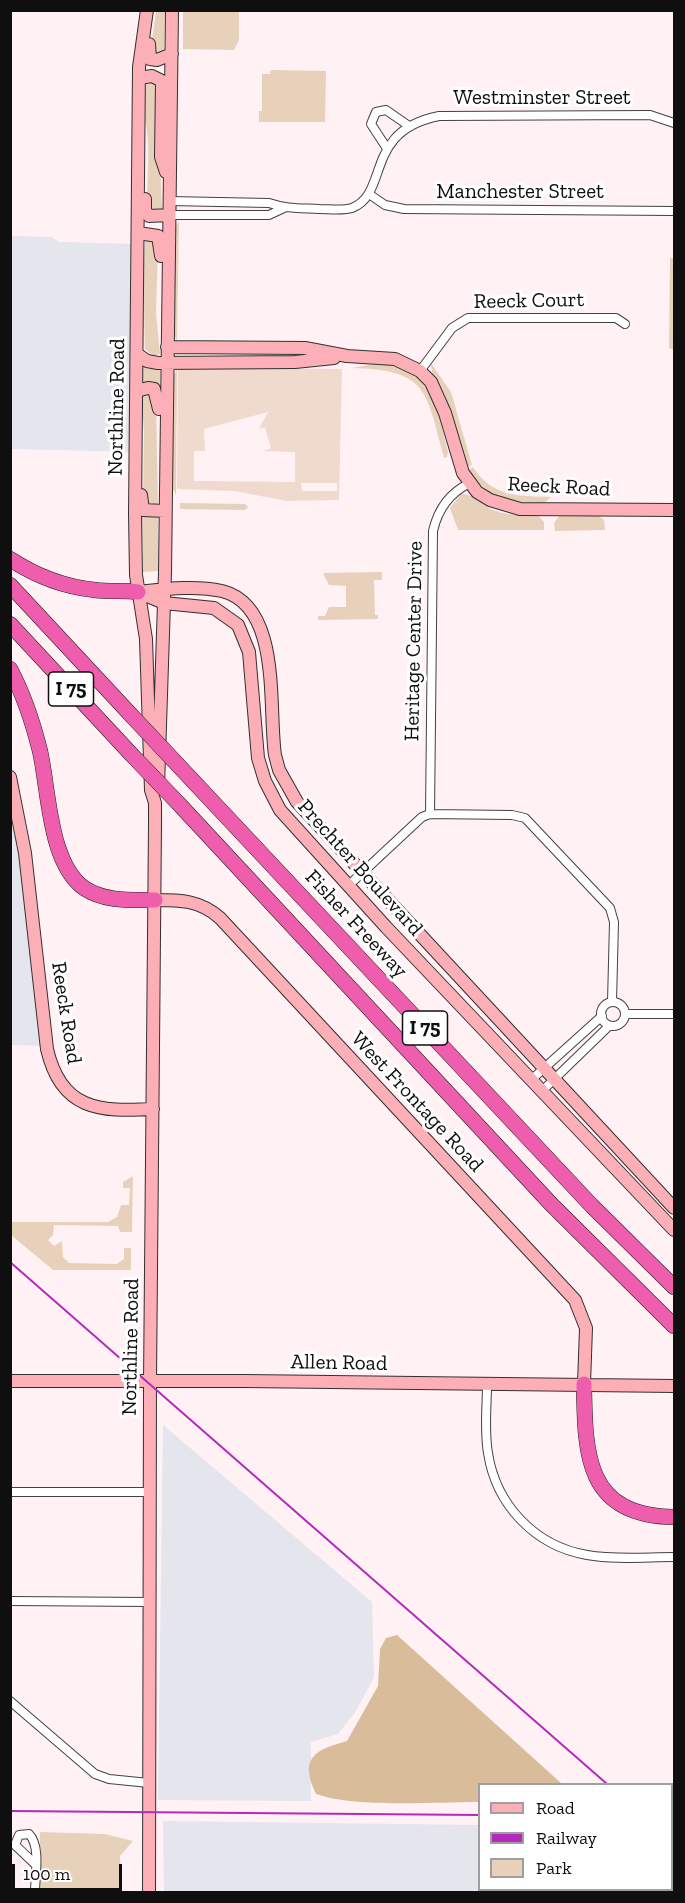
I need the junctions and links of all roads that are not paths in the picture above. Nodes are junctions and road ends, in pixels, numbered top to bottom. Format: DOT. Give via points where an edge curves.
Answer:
graph roads {
  1 [pos="147,10"];
  2 [pos="154,10"];
  3 [pos="172,10"];
  4 [pos="172,54"];
  5 [pos="139,78"];
  6 [pos="675,123"];
  7 [pos="139,124"];
  8 [pos="409,126"];
  9 [pos="386,147"];
  10 [pos="170,187"];
  11 [pos="369,194"];
  12 [pos="169,201"];
  13 [pos="224,202"];
  14 [pos="284,208"];
  15 [pos="675,211"];
  16 [pos="169,215"];
  17 [pos="223,215"];
  18 [pos="138,233"];
  19 [pos="625,324"];
  20 [pos="167,342"];
  21 [pos="230,347"];
  22 [pos="137,354"];
  23 [pos="346,356"];
  24 [pos="167,362"];
  25 [pos="231,362"];
  26 [pos="420,370"];
  27 [pos="136,391"];
  28 [pos="136,420"];
  29 [pos="470,483"];
  30 [pos="165,490"];
  31 [pos="675,510"];
  32 [pos="165,511"];
  33 [pos="10,560"];
  34 [pos="10,585"];
  35 [pos="164,590"];
  36 [pos="138,592"];
  37 [pos="164,603"];
  38 [pos="10,624"];
  39 [pos="10,669"];
  40 [pos="269,683"];
  41 [pos="252,684"];
  42 [pos="10,777"];
  43 [pos="290,794"];
  44 [pos="155,803"];
  45 [pos="276,803"];
  46 [pos="430,814"];
  47 [pos="361,873"];
  48 [pos="349,885"];
  49 [pos="155,900"];
  50 [pos="386,927"];
  51 [pos="432,948"];
  52 [pos="461,978"];
  53 [pos="447,991"];
  54 [pos="612,1002"];
  55 [pos="625,1014"];
  56 [pos="675,1014"];
  57 [pos="602,1016"];
  58 [pos="609,1026"];
  59 [pos="544,1068"];
  60 [pos="554,1079"];
  61 [pos="531,1080"];
  62 [pos="542,1091"];
  63 [pos="579,1105"];
  64 [pos="153,1109"];
  65 [pos="563,1114"];
  66 [pos="607,1136"];
  67 [pos="594,1148"];
  68 [pos="638,1169"];
  69 [pos="625,1180"];
  70 [pos="675,1208"];
  71 [pos="675,1230"];
  72 [pos="675,1287"];
  73 [pos="675,1326"];
  74 [pos="10,1382"];
  75 [pos="150,1382"];
  76 [pos="487,1384"];
  77 [pos="584,1384"];
  78 [pos="672,1385"];
  79 [pos="10,1492"];
  80 [pos="150,1492"];
  81 [pos="675,1517"];
  82 [pos="675,1557"];
  83 [pos="10,1601"];
  84 [pos="150,1602"];
  85 [pos="10,1701"];
  86 [pos="149,1783"];
  87 [pos="35,1864"];
  88 [pos="35,1893"];
  89 [pos="148,1893"];
  1 -- 5 [label="main road, Northline Road"];
  2 -- 4 [label="main road" via="148,57 157,60"];
  3 -- 4 [label="main road, Northline Road"];
  4 -- 10 [label="main road, Northline Road"];
  5 -- 7 [label="main road, Northline Road"];
  5 -- 10 [label="main road" via="156,77 163,85 161,157"];
  6 -- 8 [label="street, Westminster Street" via="651,116 439,116"];
  7 -- 16 [label="main road" via="145,140 145,211 153,217"];
  7 -- 18 [label="main road, Northline Road"];
  8 -- 9 [label="street, Westminster Street"];
  8 -- 9 [label="street" via="386,110 376,112 371,124"];
  9 -- 11 [label="street, Westminster Street"];
  10 -- 12 [label="main road, Northline Road"];
  11 -- 14 [label="street" via="346,209"];
  11 -- 15 [label="street, Manchester Street" via="385,205 404,209"];
  12 -- 13 [label="street"];
  12 -- 16 [label="main road, Northline Road"];
  13 -- 14 [label="street" via="269,203"];
  13 -- 17 [label="street"];
  14 -- 17 [label="street" via="269,215"];
  16 -- 17 [label="street"];
  16 -- 20 [label="main road, Northline Road"];
  18 -- 20 [label="main road" via="158,236 161,244 160,311"];
  18 -- 22 [label="main road, Northline Road"];
  19 -- 26 [label="street, Reeck Court" via="616,318 468,318 452,328"];
  20 -- 21 [label="main road"];
  20 -- 24 [label="main road, Northline Road"];
  21 -- 23 [label="main road" via="305,348"];
  21 -- 25 [label="main road"];
  22 -- 24 [label="main road" via="147,361"];
  22 -- 27 [label="main road, Northline Road"];
  23 -- 25 [label="main road" via="295,362"];
  23 -- 26 [label="main road" via="395,359"];
  24 -- 25 [label="main road"];
  24 -- 30 [label="main road, Northline Road"];
  26 -- 29 [label="main road, Reeck Road" via="441,402 457,460"];
  27 -- 28 [label="main road, Northline Road"];
  27 -- 30 [label="main road" via="152,388 158,396 158,464"];
  28 -- 32 [label="main road" via="141,434 143,510"];
  28 -- 36 [label="main road, Northline Road"];
  29 -- 31 [label="main road, Reeck Road" via="490,500 520,509"];
  29 -- 46 [label="street, Heritage Center Drive" via="445,502 433,531"];
  30 -- 32 [label="main road, Northline Road"];
  32 -- 35 [label="main road, Northline Road"];
  33 -- 36 [label="highway" via="71,586"];
  34 -- 72 [label="highway, Fisher Freeway / I 75, bridge" via="592,1206"];
  35 -- 36 [label="main road, Prechter Boulevard"];
  35 -- 37 [label="main road, Northline Road"];
  35 -- 40 [label="main road, Prechter Boulevard" via="223,592 252,610 267,647"];
  36 -- 37 [label="main road, Prechter Boulevard"];
  36 -- 44 [label="main road, Northline Road" via="146,639 151,790"];
  37 -- 41 [label="main road, Prechter Boulevard" via="214,608 238,625 249,652"];
  37 -- 44 [label="main road, Northline Road"];
  38 -- 73 [label="highway, I 75, bridge" via="551,1204"];
  39 -- 49 [label="highway" via="34,730 58,850 68,871 82,886 101,896"];
  40 -- 41 [label="main road" via="261,689"];
  40 -- 43 [label="main road, Prechter Boulevard" via="275,755"];
  41 -- 45 [label="main road, Prechter Boulevard" via="258,758"];
  42 -- 64 [label="main road, Reeck Road" via="25,853 51,1066 66,1090 91,1106 111,1111"];
  43 -- 45 [label="main road" via="280,794"];
  43 -- 47 [label="main road, Prechter Boulevard"];
  44 -- 49 [label="main road, Northline Road"];
  45 -- 48 [label="main road, Prechter Boulevard"];
  46 -- 47 [label="street" via="416,821"];
  46 -- 54 [label="street" via="512,815 533,825 610,908 614,922"];
  47 -- 48 [label="street"];
  47 -- 51 [label="main road, Prechter Boulevard"];
  48 -- 50 [label="main road, Prechter Boulevard"];
  49 -- 64 [label="main road, Northline Road"];
  49 -- 77 [label="main road, West Frontage Road" via="189,901 220,918 575,1300 586,1328"];
  50 -- 51 [label="main road" via="387,919 392,917 420,944"];
  50 -- 53 [label="main road, Prechter Boulevard"];
  51 -- 52 [label="main road, Prechter Boulevard"];
  52 -- 53 [label="main road" via="458,989"];
  52 -- 59 [label="main road, Prechter Boulevard"];
  53 -- 61 [label="main road, Prechter Boulevard"];
  54 -- 55 [label="street" via="622,1006"];
  54 -- 57 [label="street" via="604,1006"];
  55 -- 56 [label="street"];
  55 -- 58 [label="street" via="620,1024"];
  57 -- 58 [label="street"];
  57 -- 59 [label="street"];
  58 -- 60 [label="street"];
  59 -- 60 [label="main road, Prechter Boulevard"];
  59 -- 61 [label="street"];
  60 -- 62 [label="street"];
  60 -- 63 [label="main road, Prechter Boulevard"];
  61 -- 62 [label="main road, Prechter Boulevard"];
  62 -- 65 [label="main road, Prechter Boulevard"];
  63 -- 65 [label="main road" via="570,1106"];
  63 -- 66 [label="main road, Prechter Boulevard"];
  64 -- 75 [label="main road, Northline Road"];
  65 -- 67 [label="main road, Prechter Boulevard"];
  66 -- 67 [label="main road" via="607,1143"];
  66 -- 68 [label="main road, Prechter Boulevard"];
  67 -- 69 [label="main road, Prechter Boulevard"];
  68 -- 69 [label="main road"];
  68 -- 70 [label="main road, Prechter Boulevard"];
  69 -- 71 [label="main road, Prechter Boulevard"];
  74 -- 75 [label="main road, Allen Road"];
  75 -- 76 [label="main road, Allen Road"];
  75 -- 80 [label="main road, Northline Road"];
  76 -- 77 [label="main road, Allen Road"];
  76 -- 82 [label="street" via="486,1440 490,1465 504,1499 526,1526 551,1543 587,1555"];
  77 -- 78 [label="main road, Allen Road"];
  77 -- 81 [label="highway" via="585,1445 600,1483 630,1510"];
  79 -- 80 [label="street"];
  80 -- 84 [label="main road, Northline Road"];
  83 -- 84 [label="street"];
  84 -- 86 [label="main road, Northline Road"];
  85 -- 86 [label="street" via="95,1774"];
  86 -- 89 [label="main road, Northline Road"];
  87 -- 88 [label="street"];
}
